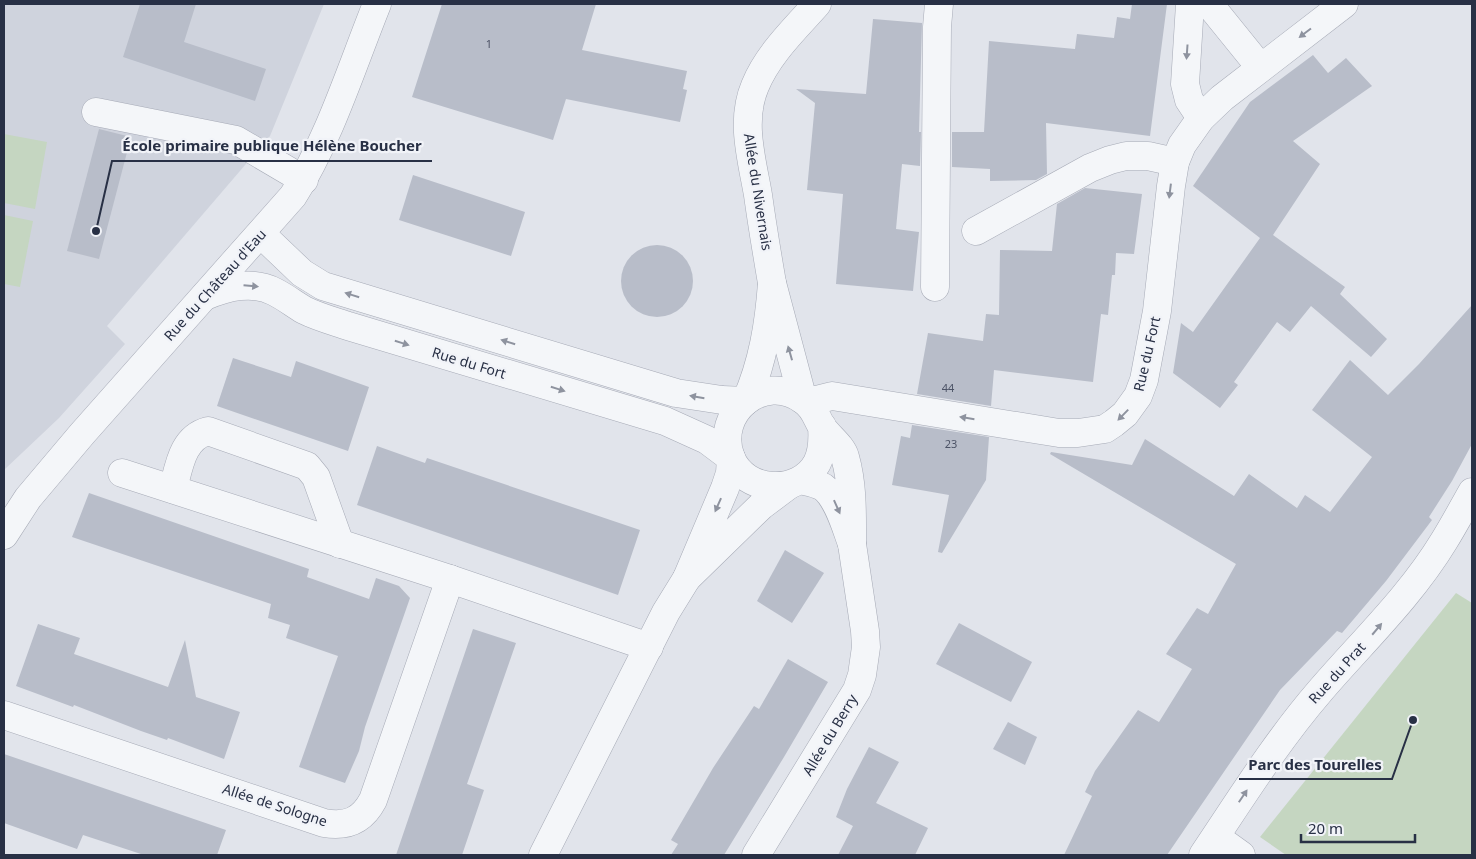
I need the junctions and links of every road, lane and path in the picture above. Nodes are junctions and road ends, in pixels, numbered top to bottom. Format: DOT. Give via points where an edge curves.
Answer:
graph roads {
  1 [pos="377,4"];
  2 [pos="817,4"];
  3 [pos="939,4"];
  4 [pos="1190,4"];
  5 [pos="1209,4"];
  6 [pos="1344,4"];
  7 [pos="1260,68"];
  8 [pos="96,112"];
  9 [pos="1201,118"];
  10 [pos="1175,162"];
  11 [pos="304,180"];
  12 [pos="976,231"];
  13 [pos="261,234"];
  14 [pos="772,283"];
  15 [pos="935,287"];
  16 [pos="205,296"];
  17 [pos="803,400"];
  18 [pos="746,401"];
  19 [pos="822,426"];
  20 [pos="731,458"];
  21 [pos="122,473"];
  22 [pos="795,482"];
  23 [pos="173,489"];
  24 [pos="1472,492"];
  25 [pos="4,535"];
  26 [pos="340,544"];
  27 [pos="852,544"];
  28 [pos="687,578"];
  29 [pos="450,579"];
  30 [pos="649,647"];
  31 [pos="4,715"];
  32 [pos="1209,846"];
  33 [pos="543,855"];
  34 [pos="756,855"];
  35 [pos="1241,855"];
  1 -- 11 [label="street, Rue du Château d'Eau"];
  2 -- 14 [label="street, Allée du Nivernais" via="764,67 750,101 747,132"];
  3 -- 15 [label="street"];
  4 -- 9 [label="street, one-way" via="1185,84 1189,100"];
  5 -- 7 [label="street"];
  6 -- 7 [label="street, Rue du Fort, one-way"];
  7 -- 9 [label="street, Rue du Fort"];
  8 -- 11 [label="street" via="236,140"];
  9 -- 10 [label="street, Rue du Fort" via="1182,145"];
  10 -- 12 [label="street" via="1148,156 1110,160"];
  10 -- 17 [label="street, Rue du Fort, one-way" via="1158,312 1144,380 1138,396 1125,414 1105,429 1059,433 832,396"];
  11 -- 13 [label="street, Rue du Château d'Eau"];
  13 -- 16 [label="street, Rue du Château d'Eau"];
  18 -- 13 [label="street, one-way" via="676,393 323,286 302,273"];
  17 -- 14 [label="street, Allée du Nivernais, one-way"];
  14 -- 18 [label="street, Allée du Nivernais" via="767,334 760,365"];
  16 -- 20 [label="street, Rue du Fort, one-way" via="240,286 273,290 305,310 348,326 666,421 707,440"];
  16 -- 25 [label="street, Rue du Château d'Eau" via="28,498"];
  17 -- 18 [label="street" via="794,394 772,391"];
  17 -- 19 [label="street" via="812,407"];
  18 -- 20 [label="street" via="730,423 728,441"];
  19 -- 22 [label="street" via="821,454 809,473"];
  19 -- 27 [label="street, Allée du Berry" via="844,455 851,495"];
  20 -- 22 [label="street" via="741,473 756,483 779,487"];
  20 -- 28 [label="street, one-way" via="726,488"];
  21 -- 23 [label="street"];
  22 -- 27 [label="street, Allée du Berry, one-way" via="814,483 824,488 834,500"];
  22 -- 28 [label="street" via="761,506"];
  23 -- 26 [label="street"];
  23 -- 26 [label="street" via="184,452 192,438 208,431 307,466 316,477"];
  32 -- 24 [label="street, Rue du Prat, one-way" via="1280,741 1413,585 1444,542"];
  26 -- 29 [label="street"];
  27 -- 34 [label="street, Allée du Berry" via="865,631 862,675 857,690"];
  28 -- 30 [label="street"];
  29 -- 30 [label="street"];
  29 -- 31 [label="street, Allée de Sologne" via="373,800 362,815 346,824 324,823"];
  30 -- 33 [label="street"];
  32 -- 35 [label="street"];
}
